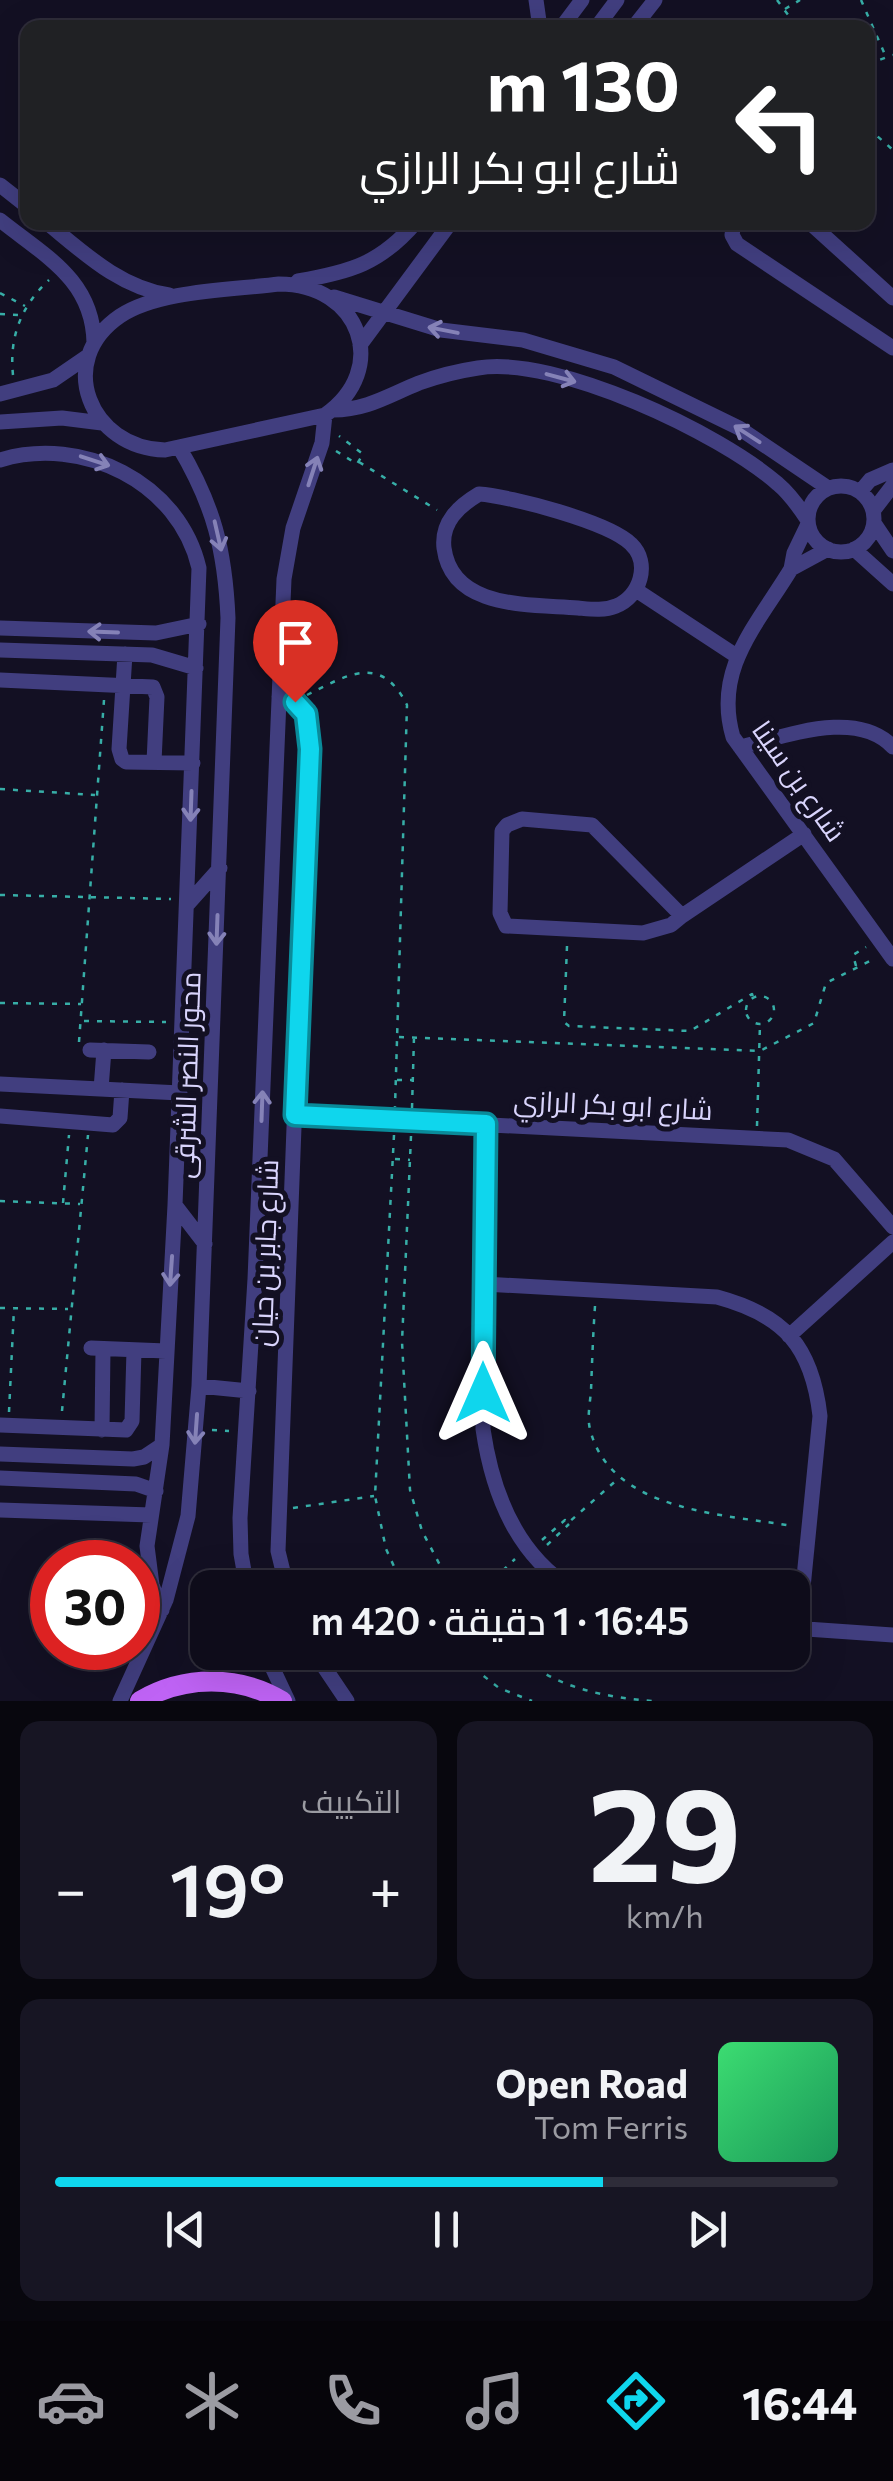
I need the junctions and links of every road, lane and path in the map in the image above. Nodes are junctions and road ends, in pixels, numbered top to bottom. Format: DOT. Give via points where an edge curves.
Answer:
graph roads {
  1 [pos="777,0"];
  2 [pos="800,0"];
  3 [pos="785,10"];
  4 [pos="792,20"];
  5 [pos="875,32"];
  6 [pos="893,55"];
  7 [pos="886,57"];
  8 [pos="875,61"];
  9 [pos="0,186"];
  10 [pos="20,202"];
  11 [pos="0,220"];
  12 [pos="56,230"];
  13 [pos="408,230"];
  14 [pos="446,230"];
  15 [pos="733,230"];
  16 [pos="819,230"];
  17 [pos="63,271"];
  18 [pos="279,284"];
  19 [pos="0,293"];
  20 [pos="183,297"];
  21 [pos="333,297"];
  22 [pos="893,298"];
  23 [pos="26,306"];
  24 [pos="386,312"];
  25 [pos="0,314"];
  26 [pos="21,316"];
  27 [pos="360,345"];
  28 [pos="893,348"];
  29 [pos="91,350"];
  30 [pos="24,388"];
  31 [pos="0,394"];
  32 [pos="328,417"];
  33 [pos="38,418"];
  34 [pos="0,422"];
  35 [pos="102,423"];
  36 [pos="322,443"];
  37 [pos="180,448"];
  38 [pos="0,460"];
  39 [pos="359,462"];
  40 [pos="893,470"];
  41 [pos="893,484"];
  42 [pos="828,488"];
  43 [pos="860,492"];
  44 [pos="873,517"];
  45 [pos="451,518"];
  46 [pos="808,522"];
  47 [pos="854,549"];
  48 [pos="828,550"];
  49 [pos="893,551"];
  50 [pos="791,569"];
  51 [pos="893,584"];
  52 [pos="636,590"];
  53 [pos="199,624"];
  54 [pos="0,628"];
  55 [pos="0,650"];
  56 [pos="125,654"];
  57 [pos="738,656"];
  58 [pos="196,668"];
  59 [pos="0,680"];
  60 [pos="105,684"];
  61 [pos="122,684"];
  62 [pos="287,699"];
  63 [pos="740,747"];
  64 [pos="893,747"];
  65 [pos="154,762"];
  66 [pos="192,763"];
  67 [pos="0,789"];
  68 [pos="97,795"];
  69 [pos="804,834"];
  70 [pos="220,868"];
  71 [pos="0,895"];
  72 [pos="90,897"];
  73 [pos="187,902"];
  74 [pos="682,916"];
  75 [pos="567,931"];
  76 [pos="887,950"];
  77 [pos="857,968"];
  78 [pos="753,997"];
  79 [pos="0,1003"];
  80 [pos="82,1004"];
  81 [pos="81,1021"];
  82 [pos="182,1022"];
  83 [pos="760,1024"];
  84 [pos="397,1037"];
  85 [pos="414,1037"];
  86 [pos="760,1051"];
  87 [pos="91,1052"];
  88 [pos="149,1052"];
  89 [pos="395,1080"];
  90 [pos="413,1080"];
  91 [pos="0,1084"];
  92 [pos="101,1089"];
  93 [pos="122,1090"];
  94 [pos="180,1093"];
  95 [pos="295,1115"];
  96 [pos="0,1116"];
  97 [pos="394,1120"];
  98 [pos="70,1121"];
  99 [pos="412,1121"];
  100 [pos="89,1123"];
  101 [pos="486,1124"];
  102 [pos="757,1138"];
  103 [pos="393,1159"];
  104 [pos="410,1160"];
  105 [pos="0,1201"];
  106 [pos="64,1203"];
  107 [pos="81,1204"];
  108 [pos="175,1204"];
  109 [pos="893,1226"];
  110 [pos="893,1242"];
  111 [pos="204,1244"];
  112 [pos="255,1279"];
  113 [pos="289,1280"];
  114 [pos="484,1284"];
  115 [pos="596,1290"];
  116 [pos="0,1308"];
  117 [pos="14,1308"];
  118 [pos="72,1310"];
  119 [pos="790,1336"];
  120 [pos="134,1350"];
  121 [pos="166,1351"];
  122 [pos="198,1386"];
  123 [pos="249,1391"];
  124 [pos="4,1425"];
  125 [pos="60,1428"];
  126 [pos="196,1429"];
  127 [pos="102,1430"];
  128 [pos="246,1432"];
  129 [pos="162,1446"];
  130 [pos="0,1454"];
  131 [pos="620,1477"];
  132 [pos="0,1478"];
  133 [pos="156,1491"];
  134 [pos="376,1496"];
  135 [pos="280,1509"];
  136 [pos="0,1510"];
  137 [pos="151,1516"];
  138 [pos="808,1528"];
  139 [pos="530,1552"];
  140 [pos="244,1570"];
  141 [pos="283,1570"];
  142 [pos="396,1570"];
  143 [pos="443,1570"];
  144 [pos="507,1570"];
  145 [pos="550,1570"];
  146 [pos="803,1570"];
  147 [pos="162,1610"];
  148 [pos="810,1629"];
  149 [pos="893,1635"];
  150 [pos="272,1670"];
  151 [pos="326,1670"];
  152 [pos="477,1670"];
  153 [pos="541,1670"];
  154 [pos="120,1701"];
  155 [pos="140,1701"];
  156 [pos="285,1701"];
  157 [pos="347,1701"];
  158 [pos="532,1701"];
  159 [pos="652,1701"];
  1 -- 3 [label="path"];
  2 -- 3 [label="path"];
  3 -- 4 [label="path"];
  5 -- 7 [label="path"];
  6 -- 7 [label="path"];
  7 -- 8 [label="path"];
  9 -- 10 [label="street"];
  11 -- 17 [label="street"];
  12 -- 20 [label="street" via="109,272"];
  13 -- 18 [label="street" via="376,260"];
  14 -- 24 [label="street"];
  15 -- 28 [label="street" via="737,244"];
  16 -- 22 [label="street"];
  17 -- 23 [label="path"];
  17 -- 29 [label="street" via="90,311"];
  18 -- 20 [label="street"];
  18 -- 21 [label="street"];
  19 -- 23 [label="path"];
  20 -- 29 [label="street" via="132,309"];
  21 -- 24 [label="street"];
  21 -- 27 [label="street" via="350,316"];
  23 -- 26 [label="path"];
  24 -- 27 [label="street"];
  42 -- 24 [label="street, one-way" via="739,428 614,367"];
  25 -- 26 [label="path"];
  26 -- 30 [label="path" via="12,345"];
  27 -- 32 [label="street" via="355,381"];
  29 -- 30 [label="street" via="65,374"];
  29 -- 35 [label="street" via="86,384"];
  30 -- 31 [label="street"];
  30 -- 33 [label="street"];
  32 -- 36 [label="street"];
  32 -- 37 [label="street"];
  32 -- 39 [label="path" via="363,453"];
  32 -- 46 [label="street, one-way" via="440,376 481,367 530,369 613,394 692,429 765,473"];
  33 -- 34 [label="street"];
  33 -- 35 [label="street"];
  35 -- 37 [label="street" via="137,446"];
  36 -- 39 [label="path"];
  62 -- 36 [label="street, one-way" via="287,562"];
  37 -- 70 [label="street, محور النصر الشرقى, one-way" via="218,528 226,572"];
  38 -- 53 [label="street, one-way" via="72,454 146,487 192,542 201,582"];
  39 -- 45 [label="path"];
  40 -- 43 [label="street"];
  41 -- 44 [label="street"];
  42 -- 43 [label="street"];
  42 -- 46 [label="street" via="810,506"];
  43 -- 44 [label="street"];
  44 -- 47 [label="street" via="867,538"];
  44 -- 49 [label="street"];
  45 -- 52 [label="street" via="479,494 507,496 616,534 641,562"];
  45 -- 52 [label="street" via="443,542 454,577 500,602 599,609 622,604"];
  46 -- 48 [label="street"];
  46 -- 50 [label="street, شارع بن سينا"];
  47 -- 48 [label="street"];
  47 -- 51 [label="street"];
  48 -- 50 [label="street"];
  50 -- 57 [label="street, شارع بن سينا"];
  52 -- 57 [label="street"];
  53 -- 54 [label="street, one-way" via="156,634"];
  53 -- 58 [label="street"];
  55 -- 56 [label="street"];
  56 -- 58 [label="street"];
  56 -- 61 [label="street"];
  57 -- 63 [label="street, شارع بن سينا" via="726,693"];
  58 -- 66 [label="street"];
  59 -- 60 [label="street"];
  60 -- 61 [label="street"];
  60 -- 68 [label="path"];
  61 -- 65 [label="street" via="156,691"];
  61 -- 65 [label="street" via="119,754 126,762"];
  62 -- 84 [label="path" via="368,672 399,688 407,705"];
  62 -- 95 [label="street, شارع جابر بن حيان" via="306,714 310,749"];
  112 -- 62 [label="street, one-way"];
  63 -- 64 [label="street" via="845,726 874,732"];
  63 -- 69 [label="street, شارع بن سينا"];
  65 -- 66 [label="street"];
  66 -- 73 [label="street, one-way"];
  67 -- 68 [label="path"];
  68 -- 72 [label="path"];
  69 -- 74 [label="street"];
  69 -- 76 [label="street, شارع بن سينا"];
  70 -- 73 [label="street"];
  70 -- 111 [label="street, محور النصر الشرقى, one-way"];
  71 -- 72 [label="path"];
  72 -- 73 [label="path"];
  72 -- 80 [label="path"];
  73 -- 82 [label="street"];
  74 -- 75 [label="street" via="644,933"];
  74 -- 75 [label="street" via="598,828 514,820 502,831 500,918 511,928"];
  75 -- 78 [label="path" via="568,1025 690,1031"];
  76 -- 77 [label="path"];
  76 -- 77 [label="path" via="854,953"];
  77 -- 86 [label="path" via="826,982 814,1024"];
  78 -- 83 [label="path" via="746,1010"];
  78 -- 83 [label="path" via="769,1000 774,1009"];
  79 -- 80 [label="path"];
  80 -- 81 [label="path"];
  81 -- 82 [label="path"];
  81 -- 87 [label="path"];
  82 -- 94 [label="street"];
  83 -- 86 [label="path"];
  84 -- 85 [label="path"];
  84 -- 89 [label="path"];
  85 -- 86 [label="path"];
  85 -- 90 [label="path"];
  86 -- 102 [label="path"];
  87 -- 88 [label="street"];
  87 -- 92 [label="street"];
  89 -- 90 [label="path"];
  89 -- 97 [label="path"];
  90 -- 99 [label="path"];
  91 -- 92 [label="street"];
  92 -- 93 [label="street"];
  93 -- 94 [label="street"];
  93 -- 100 [label="street" via="118,1122"];
  94 -- 108 [label="street"];
  95 -- 97 [label="street, شارع ابو بكر الرازي"];
  95 -- 113 [label="street, شارع جابر بن حيان"];
  96 -- 98 [label="street"];
  97 -- 99 [label="street, شارع ابو بكر الرازي"];
  97 -- 103 [label="path"];
  98 -- 100 [label="street"];
  98 -- 106 [label="path"];
  99 -- 101 [label="street, شارع ابو بكر الرازي"];
  99 -- 104 [label="path"];
  100 -- 107 [label="path"];
  101 -- 102 [label="street, شارع ابو بكر الرازي"];
  101 -- 114 [label="street"];
  102 -- 109 [label="street, شارع ابو بكر الرازي" via="788,1140 834,1160"];
  103 -- 104 [label="path"];
  103 -- 134 [label="path"];
  104 -- 143 [label="path" via="402,1342 410,1490"];
  105 -- 106 [label="path"];
  106 -- 107 [label="path"];
  107 -- 118 [label="path"];
  108 -- 111 [label="street"];
  108 -- 121 [label="street, one-way"];
  110 -- 119 [label="street"];
  111 -- 122 [label="street, محور النصر الشرقى"];
  112 -- 113 [label="street"];
  112 -- 123 [label="street"];
  113 -- 135 [label="street, شارع جابر بن حيان"];
  114 -- 115 [label="street"];
  114 -- 139 [label="street" via="489,1471 504,1512"];
  115 -- 119 [label="street" via="716,1297 750,1306"];
  115 -- 131 [label="path" via="589,1428"];
  116 -- 117 [label="path"];
  117 -- 118 [label="path"];
  117 -- 124 [label="path"];
  118 -- 125 [label="path"];
  119 -- 138 [label="street" via="816,1382 820,1416"];
  120 -- 121 [label="street"];
  120 -- 127 [label="street" via="132,1420 126,1430"];
  120 -- 127 [label="street" via="97,1348"];
  121 -- 129 [label="street"];
  122 -- 123 [label="street"];
  122 -- 126 [label="street, محور النصر الشرقى"];
  123 -- 128 [label="street"];
  124 -- 125 [label="street"];
  125 -- 127 [label="street"];
  126 -- 128 [label="path"];
  126 -- 147 [label="street, محور النصر الشرقى, one-way" via="188,1516"];
  128 -- 140 [label="street"];
  129 -- 130 [label="street" via="133,1459"];
  129 -- 133 [label="street"];
  131 -- 138 [label="path" via="664,1503"];
  131 -- 139 [label="path" via="570,1526"];
  132 -- 133 [label="street" via="136,1484"];
  133 -- 137 [label="street"];
  134 -- 135 [label="path"];
  134 -- 142 [label="path"];
  135 -- 141 [label="street, شارع جابر بن حيان"];
  136 -- 137 [label="street"];
  137 -- 147 [label="street" via="148,1559"];
  138 -- 146 [label="street"];
  139 -- 144 [label="path"];
  139 -- 145 [label="street"];
  147 -- 154 [label="street, محور النصر الشرقى"];
  148 -- 149 [label="street"];
  150 -- 156 [label="street"];
  151 -- 157 [label="street"];
  152 -- 158 [label="path"];
  153 -- 159 [label="path" via="562,1684"];
  155 -- 156 [label="main road" via="205,1681 242,1684"];
}
